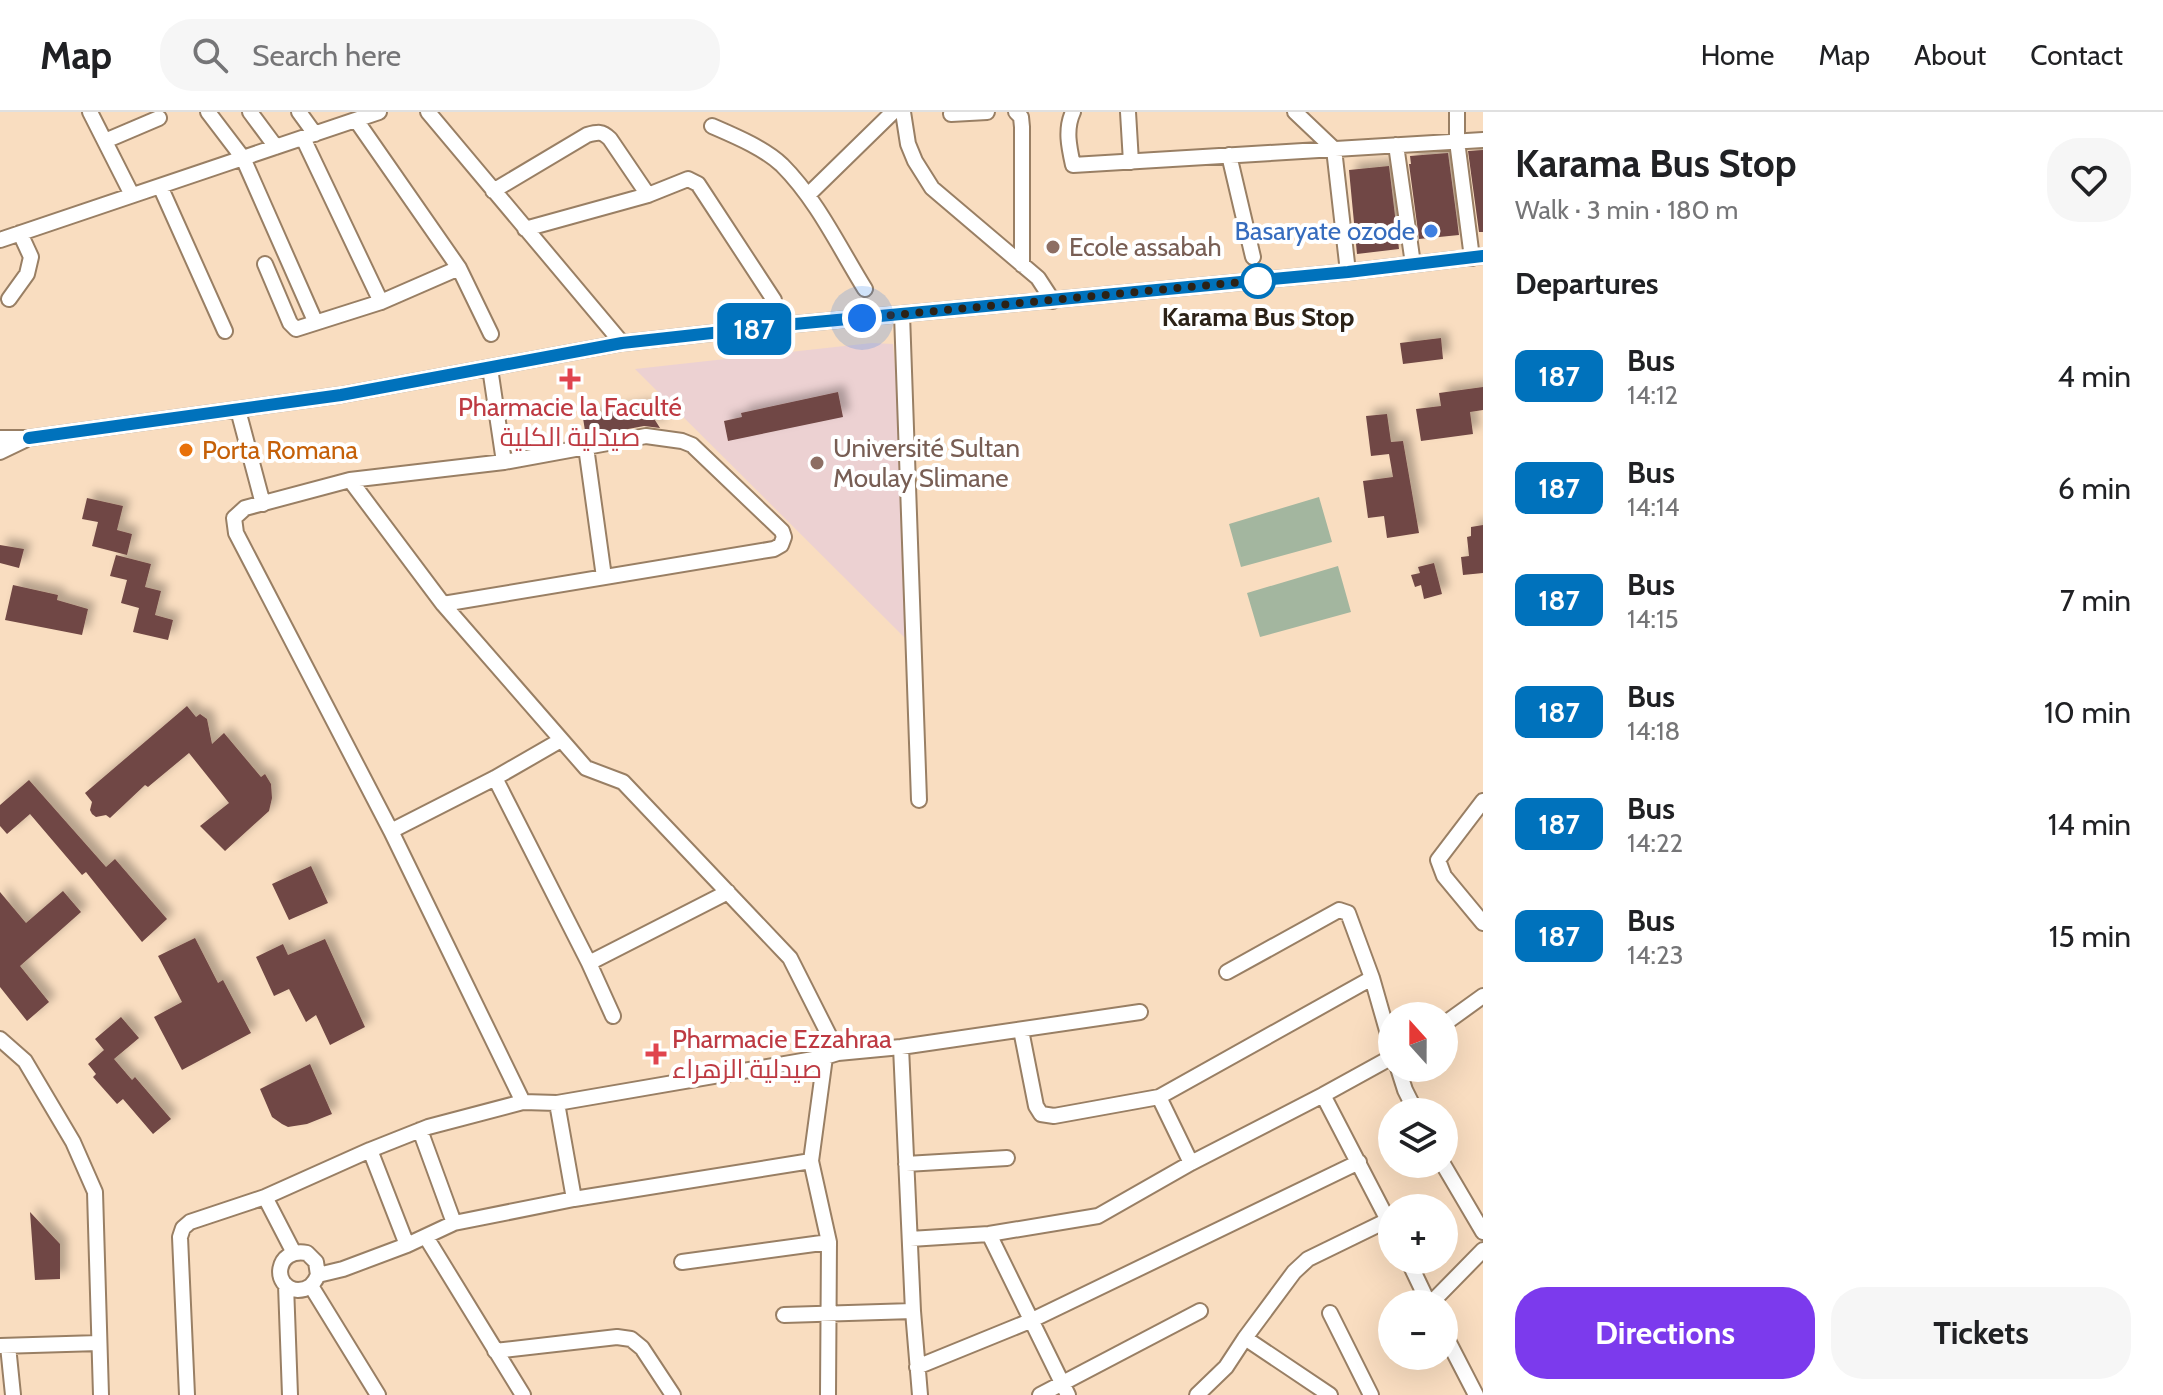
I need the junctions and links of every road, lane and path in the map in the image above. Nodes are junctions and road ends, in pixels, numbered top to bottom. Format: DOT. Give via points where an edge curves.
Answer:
graph roads {
  1 [pos="90,112"];
  2 [pos="208,112"];
  3 [pos="250,112"];
  4 [pos="299,112"];
  5 [pos="379,112"];
  6 [pos="428,112"];
  7 [pos="893,112"];
  8 [pos="903,112"];
  9 [pos="987,112"];
  10 [pos="1016,112"];
  11 [pos="1073,112"];
  12 [pos="1128,112"];
  13 [pos="1295,112"];
  14 [pos="1457,112"];
  15 [pos="951,114"];
  16 [pos="159,118"];
  17 [pos="356,120"];
  18 [pos="712,126"];
  19 [pos="309,136"];
  20 [pos="1483,140"];
  21 [pos="105,141"];
  22 [pos="1457,141"];
  23 [pos="1396,145"];
  24 [pos="276,147"];
  25 [pos="1334,149"];
  26 [pos="1229,155"];
  27 [pos="243,158"];
  28 [pos="1131,162"];
  29 [pos="160,186"];
  30 [pos="493,191"];
  31 [pos="132,195"];
  32 [pos="648,195"];
  33 [pos="808,195"];
  34 [pos="525,229"];
  35 [pos="20,233"];
  36 [pos="0,240"];
  37 [pos="1253,257"];
  38 [pos="1478,257"];
  39 [pos="265,264"];
  40 [pos="1413,264"];
  41 [pos="1022,265"];
  42 [pos="459,268"];
  43 [pos="1348,272"];
  44 [pos="865,289"];
  45 [pos="9,299"];
  46 [pos="774,300"];
  47 [pos="1053,301"];
  48 [pos="381,302"];
  49 [pos="902,314"];
  50 [pos="315,321"];
  51 [pos="225,331"];
  52 [pos="491,334"];
  53 [pos="622,343"];
  54 [pos="490,368"];
  55 [pos="238,410"];
  56 [pos="0,438"];
  57 [pos="29,438"];
  58 [pos="586,447"];
  59 [pos="0,452"];
  60 [pos="504,462"];
  61 [pos="350,480"];
  62 [pos="263,504"];
  63 [pos="604,577"];
  64 [pos="443,604"];
  65 [pos="561,740"];
  66 [pos="495,778"];
  67 [pos="919,800"];
  68 [pos="1483,801"];
  69 [pos="391,831"];
  70 [pos="728,892"];
  71 [pos="1483,923"];
  72 [pos="589,963"];
  73 [pos="1227,972"];
  74 [pos="1372,978"];
  75 [pos="1483,996"];
  76 [pos="1379,1002"];
  77 [pos="1140,1012"];
  78 [pos="1458,1014"];
  79 [pos="613,1016"];
  80 [pos="1021,1030"];
  81 [pos="0,1039"];
  82 [pos="901,1047"];
  83 [pos="832,1055"];
  84 [pos="1378,1065"];
  85 [pos="1323,1095"];
  86 [pos="1159,1097"];
  87 [pos="523,1102"];
  88 [pos="557,1103"];
  89 [pos="420,1130"];
  90 [pos="370,1150"];
  91 [pos="1007,1158"];
  92 [pos="811,1161"];
  93 [pos="1359,1162"];
  94 [pos="1191,1163"];
  95 [pos="906,1164"];
  96 [pos="1451,1178"];
  97 [pos="265,1197"];
  98 [pos="574,1199"];
  99 [pos="1378,1199"];
  100 [pos="454,1223"];
  101 [pos="1378,1228"];
  102 [pos="1483,1232"];
  103 [pos="989,1234"];
  104 [pos="426,1237"];
  105 [pos="910,1239"];
  106 [pos="829,1242"];
  107 [pos="407,1245"];
  108 [pos="1483,1250"];
  109 [pos="294,1253"];
  110 [pos="682,1262"];
  111 [pos="314,1280"];
  112 [pos="286,1285"];
  113 [pos="1444,1290"];
  114 [pos="913,1311"];
  115 [pos="1200,1311"];
  116 [pos="1330,1313"];
  117 [pos="830,1314"];
  118 [pos="784,1315"];
  119 [pos="1030,1321"];
  120 [pos="1245,1338"];
  121 [pos="99,1343"];
  122 [pos="4,1346"];
  123 [pos="495,1351"];
  124 [pos="1458,1360"];
  125 [pos="917,1367"];
  126 [pos="1065,1389"];
  127 [pos="1368,1394"];
  128 [pos="13,1395"];
  129 [pos="101,1395"];
  130 [pos="187,1395"];
  131 [pos="290,1395"];
  132 [pos="378,1395"];
  133 [pos="523,1395"];
  134 [pos="673,1395"];
  135 [pos="828,1395"];
  136 [pos="920,1395"];
  137 [pos="1040,1395"];
  138 [pos="1197,1395"];
  139 [pos="1330,1395"];
  140 [pos="1476,1395"];
  1 -- 21 [label="street"];
  2 -- 27 [label="street"];
  3 -- 24 [label="street"];
  4 -- 19 [label="street"];
  5 -- 17 [label="street"];
  6 -- 30 [label="street"];
  7 -- 33 [label="street"];
  8 -- 41 [label="street" via="908,144 932,188"];
  9 -- 15 [label="street"];
  10 -- 41 [label="street" via="1022,127"];
  11 -- 28 [label="street" via="1068,136 1073,165"];
  12 -- 28 [label="street"];
  13 -- 25 [label="street"];
  14 -- 22 [label="street"];
  16 -- 21 [label="street"];
  17 -- 19 [label="street"];
  17 -- 42 [label="street"];
  18 -- 33 [label="street" via="780,164"];
  19 -- 24 [label="street"];
  19 -- 48 [label="street"];
  20 -- 22 [label="street"];
  21 -- 31 [label="street"];
  22 -- 23 [label="street"];
  22 -- 38 [label="street"];
  23 -- 25 [label="street"];
  23 -- 40 [label="street"];
  24 -- 27 [label="street"];
  25 -- 26 [label="street"];
  25 -- 43 [label="street"];
  26 -- 28 [label="street"];
  26 -- 37 [label="street"];
  27 -- 29 [label="street"];
  27 -- 50 [label="street"];
  29 -- 31 [label="street"];
  29 -- 51 [label="street"];
  30 -- 32 [label="street" via="598,131 610,139"];
  30 -- 34 [label="street"];
  31 -- 35 [label="street"];
  32 -- 34 [label="street"];
  32 -- 46 [label="street" via="688,179 698,184"];
  33 -- 44 [label="street"];
  34 -- 53 [label="street"];
  35 -- 36 [label="street"];
  35 -- 45 [label="street" via="31,257 27,274"];
  38 -- 40 [label="street"];
  39 -- 50 [label="street" via="292,326"];
  40 -- 43 [label="street"];
  41 -- 47 [label="street"];
  42 -- 48 [label="street"];
  42 -- 52 [label="street"];
  43 -- 47 [label="street"];
  47 -- 49 [label="street"];
  48 -- 50 [label="street"];
  49 -- 53 [label="street"];
  49 -- 67 [label="street"];
  53 -- 54 [label="street"];
  54 -- 55 [label="street"];
  54 -- 60 [label="street"];
  55 -- 57 [label="street"];
  55 -- 62 [label="street"];
  56 -- 57 [label="street"];
  57 -- 59 [label="street"];
  58 -- 60 [label="street"];
  58 -- 63 [label="street"];
  58 -- 63 [label="street" via="646,436 692,445 784,537 774,549"];
  60 -- 61 [label="street"];
  61 -- 62 [label="street"];
  61 -- 64 [label="street"];
  62 -- 69 [label="street" via="239,512 234,518 236,533"];
  63 -- 64 [label="street"];
  64 -- 65 [label="street"];
  65 -- 66 [label="street"];
  65 -- 70 [label="street" via="586,768 623,782"];
  66 -- 69 [label="street"];
  66 -- 72 [label="street"];
  68 -- 71 [label="street" via="1438,860 1444,876"];
  69 -- 87 [label="street"];
  70 -- 72 [label="street"];
  70 -- 83 [label="street" via="790,958"];
  72 -- 79 [label="street"];
  73 -- 74 [label="street" via="1339,910 1352,921"];
  74 -- 76 [label="street"];
  74 -- 86 [label="street"];
  75 -- 78 [label="street"];
  77 -- 80 [label="street"];
  80 -- 82 [label="street"];
  80 -- 86 [label="street" via="1041,1114"];
  81 -- 121 [label="street" via="25,1061 73,1142 95,1192"];
  82 -- 83 [label="street"];
  82 -- 95 [label="street"];
  83 -- 88 [label="street"];
  83 -- 92 [label="street"];
  84 -- 85 [label="street"];
  85 -- 93 [label="street"];
  85 -- 94 [label="street"];
  86 -- 94 [label="street"];
  87 -- 88 [label="street"];
  87 -- 89 [label="street"];
  88 -- 98 [label="street"];
  89 -- 90 [label="street"];
  89 -- 100 [label="street"];
  90 -- 97 [label="street"];
  90 -- 107 [label="street"];
  91 -- 95 [label="street"];
  92 -- 98 [label="street"];
  92 -- 106 [label="street"];
  93 -- 99 [label="street"];
  93 -- 119 [label="street"];
  94 -- 103 [label="street" via="1098,1216"];
  95 -- 105 [label="street"];
  96 -- 102 [label="street"];
  97 -- 109 [label="street"];
  97 -- 130 [label="street" via="183,1228"];
  98 -- 100 [label="street"];
  100 -- 104 [label="street"];
  101 -- 120 [label="street" via="1308,1259"];
  103 -- 105 [label="street"];
  103 -- 119 [label="street"];
  104 -- 107 [label="street"];
  104 -- 123 [label="street"];
  105 -- 114 [label="street"];
  106 -- 110 [label="street"];
  106 -- 117 [label="street"];
  107 -- 111 [label="street"];
  108 -- 113 [label="street"];
  109 -- 111 [label="street" via="312,1257 318,1268"];
  109 -- 112 [label="street" via="281,1267"];
  111 -- 112 [label="street" via="298,1290"];
  111 -- 132 [label="street"];
  112 -- 131 [label="street"];
  114 -- 117 [label="street"];
  114 -- 125 [label="street"];
  115 -- 126 [label="street"];
  116 -- 127 [label="street"];
  117 -- 118 [label="street"];
  117 -- 135 [label="street"];
  119 -- 125 [label="street"];
  119 -- 126 [label="street"];
  120 -- 138 [label="street" via="1226,1367"];
  120 -- 139 [label="street"];
  121 -- 122 [label="street"];
  121 -- 129 [label="street"];
  122 -- 128 [label="street"];
  123 -- 133 [label="street"];
  123 -- 134 [label="street" via="631,1339"];
  124 -- 140 [label="street"];
  125 -- 136 [label="street"];
  126 -- 137 [label="street"];
}
